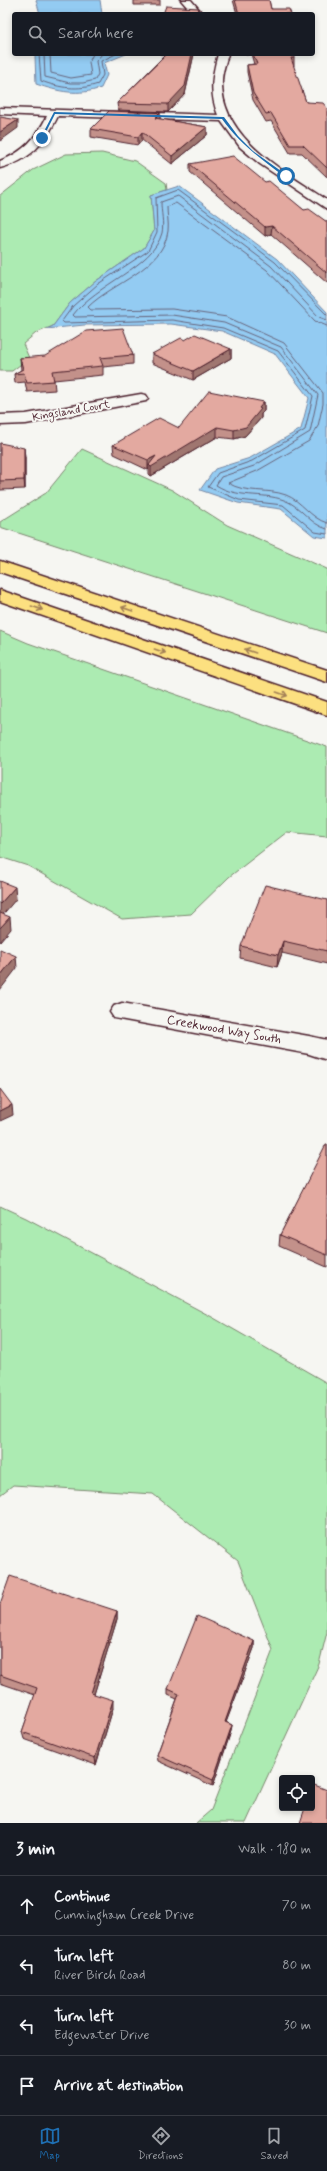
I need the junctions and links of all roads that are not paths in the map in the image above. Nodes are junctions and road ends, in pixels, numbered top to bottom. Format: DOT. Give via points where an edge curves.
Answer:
graph roads {
  1 [pos="186,0"];
  2 [pos="196,12"];
  3 [pos="222,56"];
  4 [pos="0,111"];
  5 [pos="54,113"];
  6 [pos="223,118"];
  7 [pos="0,165"];
  8 [pos="327,205"];
  9 [pos="141,398"];
  10 [pos="0,420"];
  11 [pos="0,566"];
  12 [pos="0,595"];
  13 [pos="327,676"];
  14 [pos="327,709"];
  15 [pos="122,1012"];
  16 [pos="327,1050"];
  1 -- 2 [label="street"];
  3 -- 6 [label="street" via="217,67 216,84"];
  4 -- 5 [label="street"];
  5 -- 6 [label="street"];
  5 -- 7 [label="street" via="42,138 34,147"];
  6 -- 8 [label="street" via="236,137 252,151"];
  9 -- 10 [label="street, Kingsland Court" via="26,418"];
  13 -- 11 [label="main road, one-way"];
  12 -- 14 [label="main road, one-way"];
  15 -- 16 [label="street, Creekwood Way South"];
}
